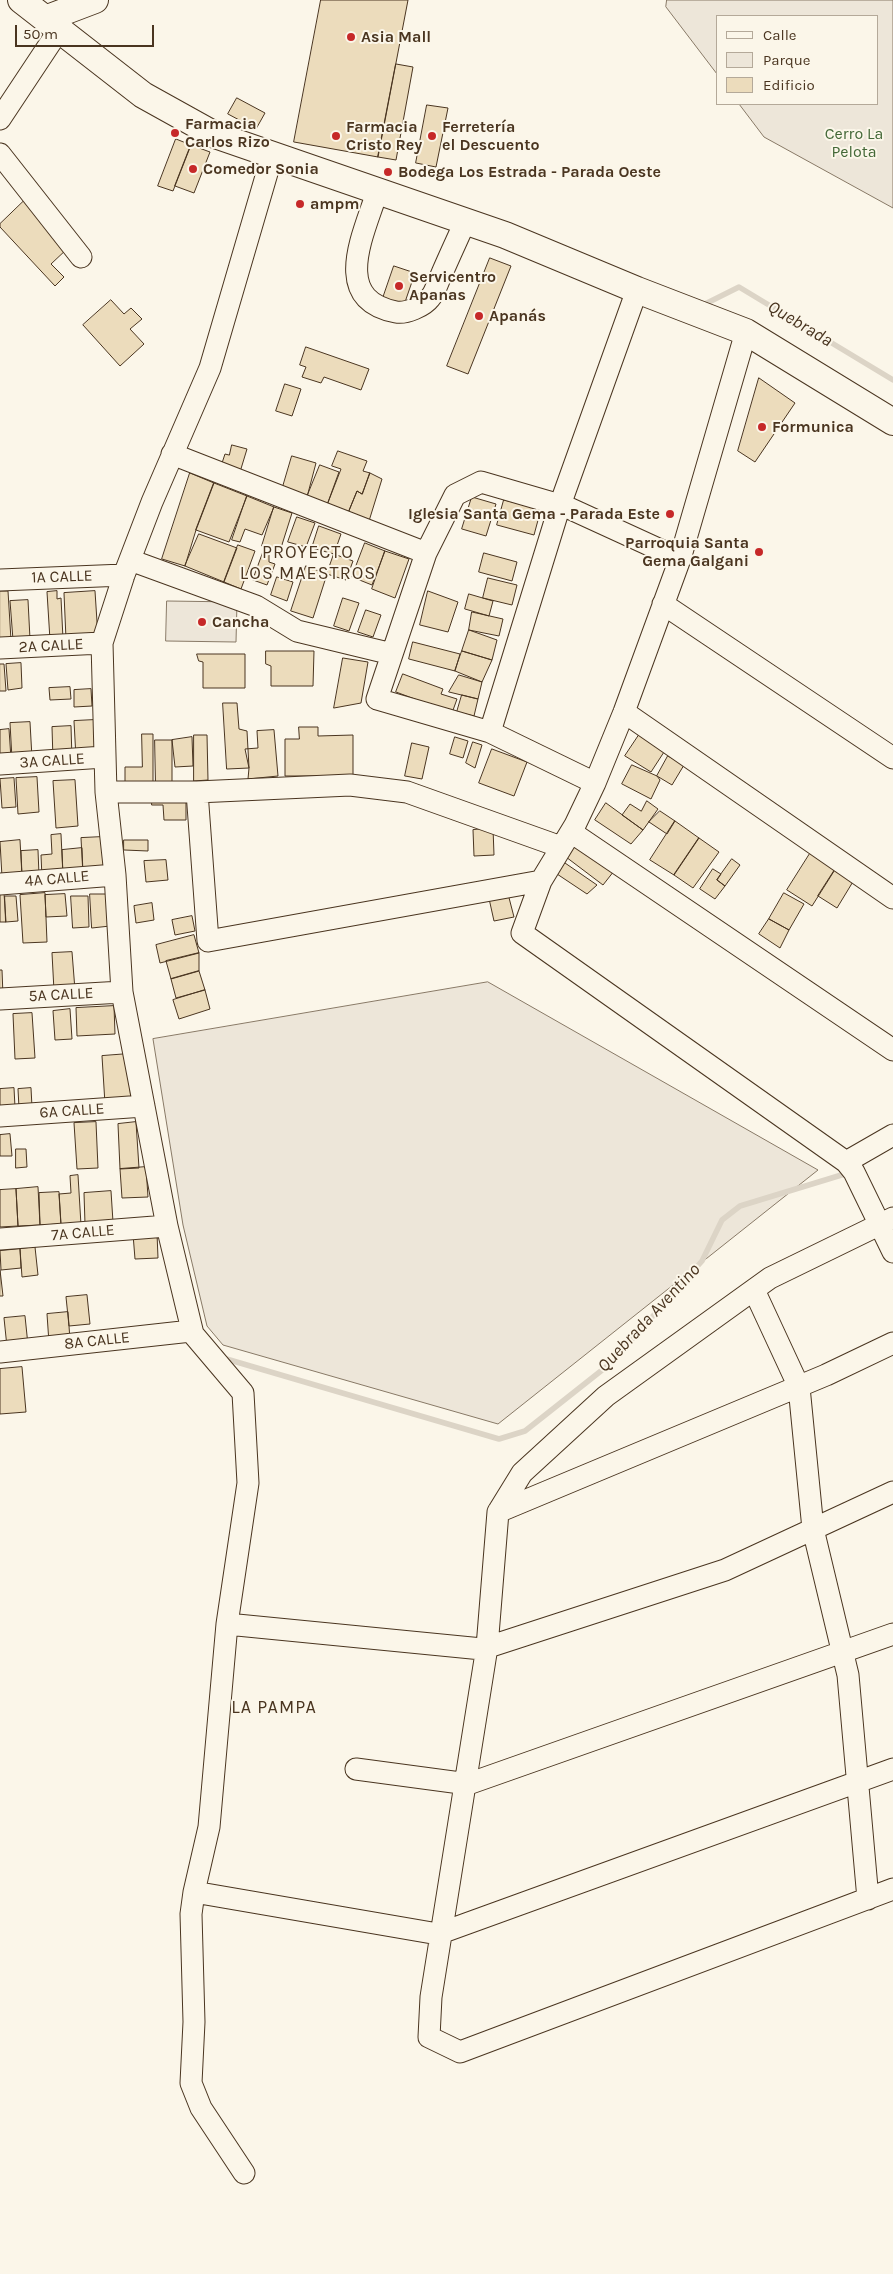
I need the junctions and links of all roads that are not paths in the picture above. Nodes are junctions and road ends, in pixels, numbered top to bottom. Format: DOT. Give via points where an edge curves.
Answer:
graph roads {
  1 [pos="21,0"];
  2 [pos="96,0"];
  3 [pos="53,30"];
  4 [pos="0,119"];
  5 [pos="0,154"];
  6 [pos="272,156"];
  7 [pos="377,192"];
  8 [pos="465,222"];
  9 [pos="81,258"];
  10 [pos="637,290"];
  11 [pos="746,332"];
  12 [pos="893,422"];
  13 [pos="172,454"];
  14 [pos="560,504"];
  15 [pos="426,553"];
  16 [pos="680,559"];
  17 [pos="127,568"];
  18 [pos="0,580"];
  19 [pos="663,604"];
  20 [pos="102,643"];
  21 [pos="0,648"];
  22 [pos="392,654"];
  23 [pos="624,712"];
  24 [pos="490,732"];
  25 [pos="104,757"];
  26 [pos="893,758"];
  27 [pos="0,764"];
  28 [pos="595,783"];
  29 [pos="106,792"];
  30 [pos="197,792"];
  31 [pos="566,840"];
  32 [pos="115,875"];
  33 [pos="541,881"];
  34 [pos="0,884"];
  35 [pos="893,898"];
  36 [pos="122,992"];
  37 [pos="0,999"];
  38 [pos="893,1050"];
  39 [pos="144,1106"];
  40 [pos="0,1116"];
  41 [pos="893,1135"];
  42 [pos="846,1162"];
  43 [pos="886,1221"];
  44 [pos="167,1226"];
  45 [pos="0,1239"];
  46 [pos="893,1252"];
  47 [pos="754,1290"];
  48 [pos="193,1334"];
  49 [pos="893,1343"];
  50 [pos="0,1352"];
  51 [pos="798,1387"];
  52 [pos="893,1492"];
  53 [pos="498,1512"];
  54 [pos="813,1529"];
  55 [pos="227,1624"];
  56 [pos="893,1634"];
  57 [pos="487,1647"];
  58 [pos="842,1653"];
  59 [pos="356,1769"];
  60 [pos="893,1769"];
  61 [pos="857,1782"];
  62 [pos="465,1784"];
  63 [pos="893,1889"];
  64 [pos="194,1892"];
  65 [pos="868,1899"];
  66 [pos="441,1933"];
  67 [pos="244,2173"];
  1 -- 3 [label="main road"];
  2 -- 3 [label="main road"];
  3 -- 4 [label="street"];
  3 -- 6 [label="main road" via="143,95 215,136"];
  5 -- 9 [label="street"];
  6 -- 7 [label="main road"];
  6 -- 13 [label="street" via="210,368"];
  7 -- 8 [label="main road"];
  7 -- 8 [label="street" via="359,252 355,279 361,293 376,305 397,312 415,309 430,299"];
  8 -- 10 [label="main road" via="505,235"];
  10 -- 11 [label="main road"];
  10 -- 14 [label="street"];
  11 -- 12 [label="main road"];
  11 -- 16 [label="street"];
  13 -- 15 [label="street"];
  13 -- 17 [label="street"];
  14 -- 15 [label="street" via="481,482 455,495"];
  14 -- 16 [label="street"];
  14 -- 24 [label="street"];
  15 -- 22 [label="street"];
  16 -- 19 [label="street"];
  17 -- 18 [label="street, 1A CALLE"];
  17 -- 20 [label="street"];
  17 -- 22 [label="street" via="256,606 297,631"];
  19 -- 23 [label="street"];
  19 -- 26 [label="street"];
  20 -- 21 [label="street, 2A CALLE"];
  20 -- 25 [label="street"];
  22 -- 24 [label="street" via="377,699"];
  23 -- 28 [label="street"];
  23 -- 35 [label="street"];
  24 -- 28 [label="street"];
  25 -- 27 [label="street, 3A CALLE"];
  25 -- 29 [label="street"];
  28 -- 31 [label="street"];
  29 -- 30 [label="street"];
  29 -- 32 [label="street"];
  30 -- 31 [label="street" via="350,785 407,792"];
  30 -- 33 [label="street" via="208,941"];
  31 -- 33 [label="street"];
  31 -- 38 [label="street"];
  32 -- 34 [label="street, 4A CALLE"];
  32 -- 36 [label="street"];
  33 -- 42 [label="street" via="522,933"];
  36 -- 37 [label="street, 5A CALLE"];
  36 -- 39 [label="street"];
  39 -- 40 [label="street, 6A CALLE"];
  39 -- 44 [label="street"];
  41 -- 42 [label="street"];
  42 -- 43 [label="street"];
  43 -- 46 [label="street"];
  43 -- 47 [label="street" via="770,1278"];
  44 -- 45 [label="street, 7A CALLE"];
  44 -- 48 [label="street"];
  47 -- 51 [label="street"];
  47 -- 53 [label="street" via="606,1396 522,1473"];
  48 -- 50 [label="street, 8A CALLE" via="191,1331"];
  48 -- 55 [label="street" via="243,1393 248,1483"];
  49 -- 51 [label="street"];
  51 -- 53 [label="street"];
  51 -- 54 [label="street"];
  52 -- 54 [label="street"];
  53 -- 57 [label="street"];
  54 -- 57 [label="street" via="724,1570"];
  54 -- 58 [label="street"];
  55 -- 57 [label="street"];
  55 -- 64 [label="street" via="209,1827"];
  56 -- 58 [label="street"];
  57 -- 62 [label="street"];
  58 -- 61 [label="street" via="848,1675"];
  58 -- 62 [label="street"];
  59 -- 62 [label="street"];
  60 -- 61 [label="street"];
  61 -- 65 [label="street"];
  61 -- 66 [label="street"];
  62 -- 66 [label="street"];
  63 -- 65 [label="street"];
  64 -- 66 [label="street"];
  64 -- 67 [label="street" via="191,1914 194,2022 191,2083 201,2108"];
  65 -- 66 [label="street" via="460,2052 429,2037 431,1997"];
}
